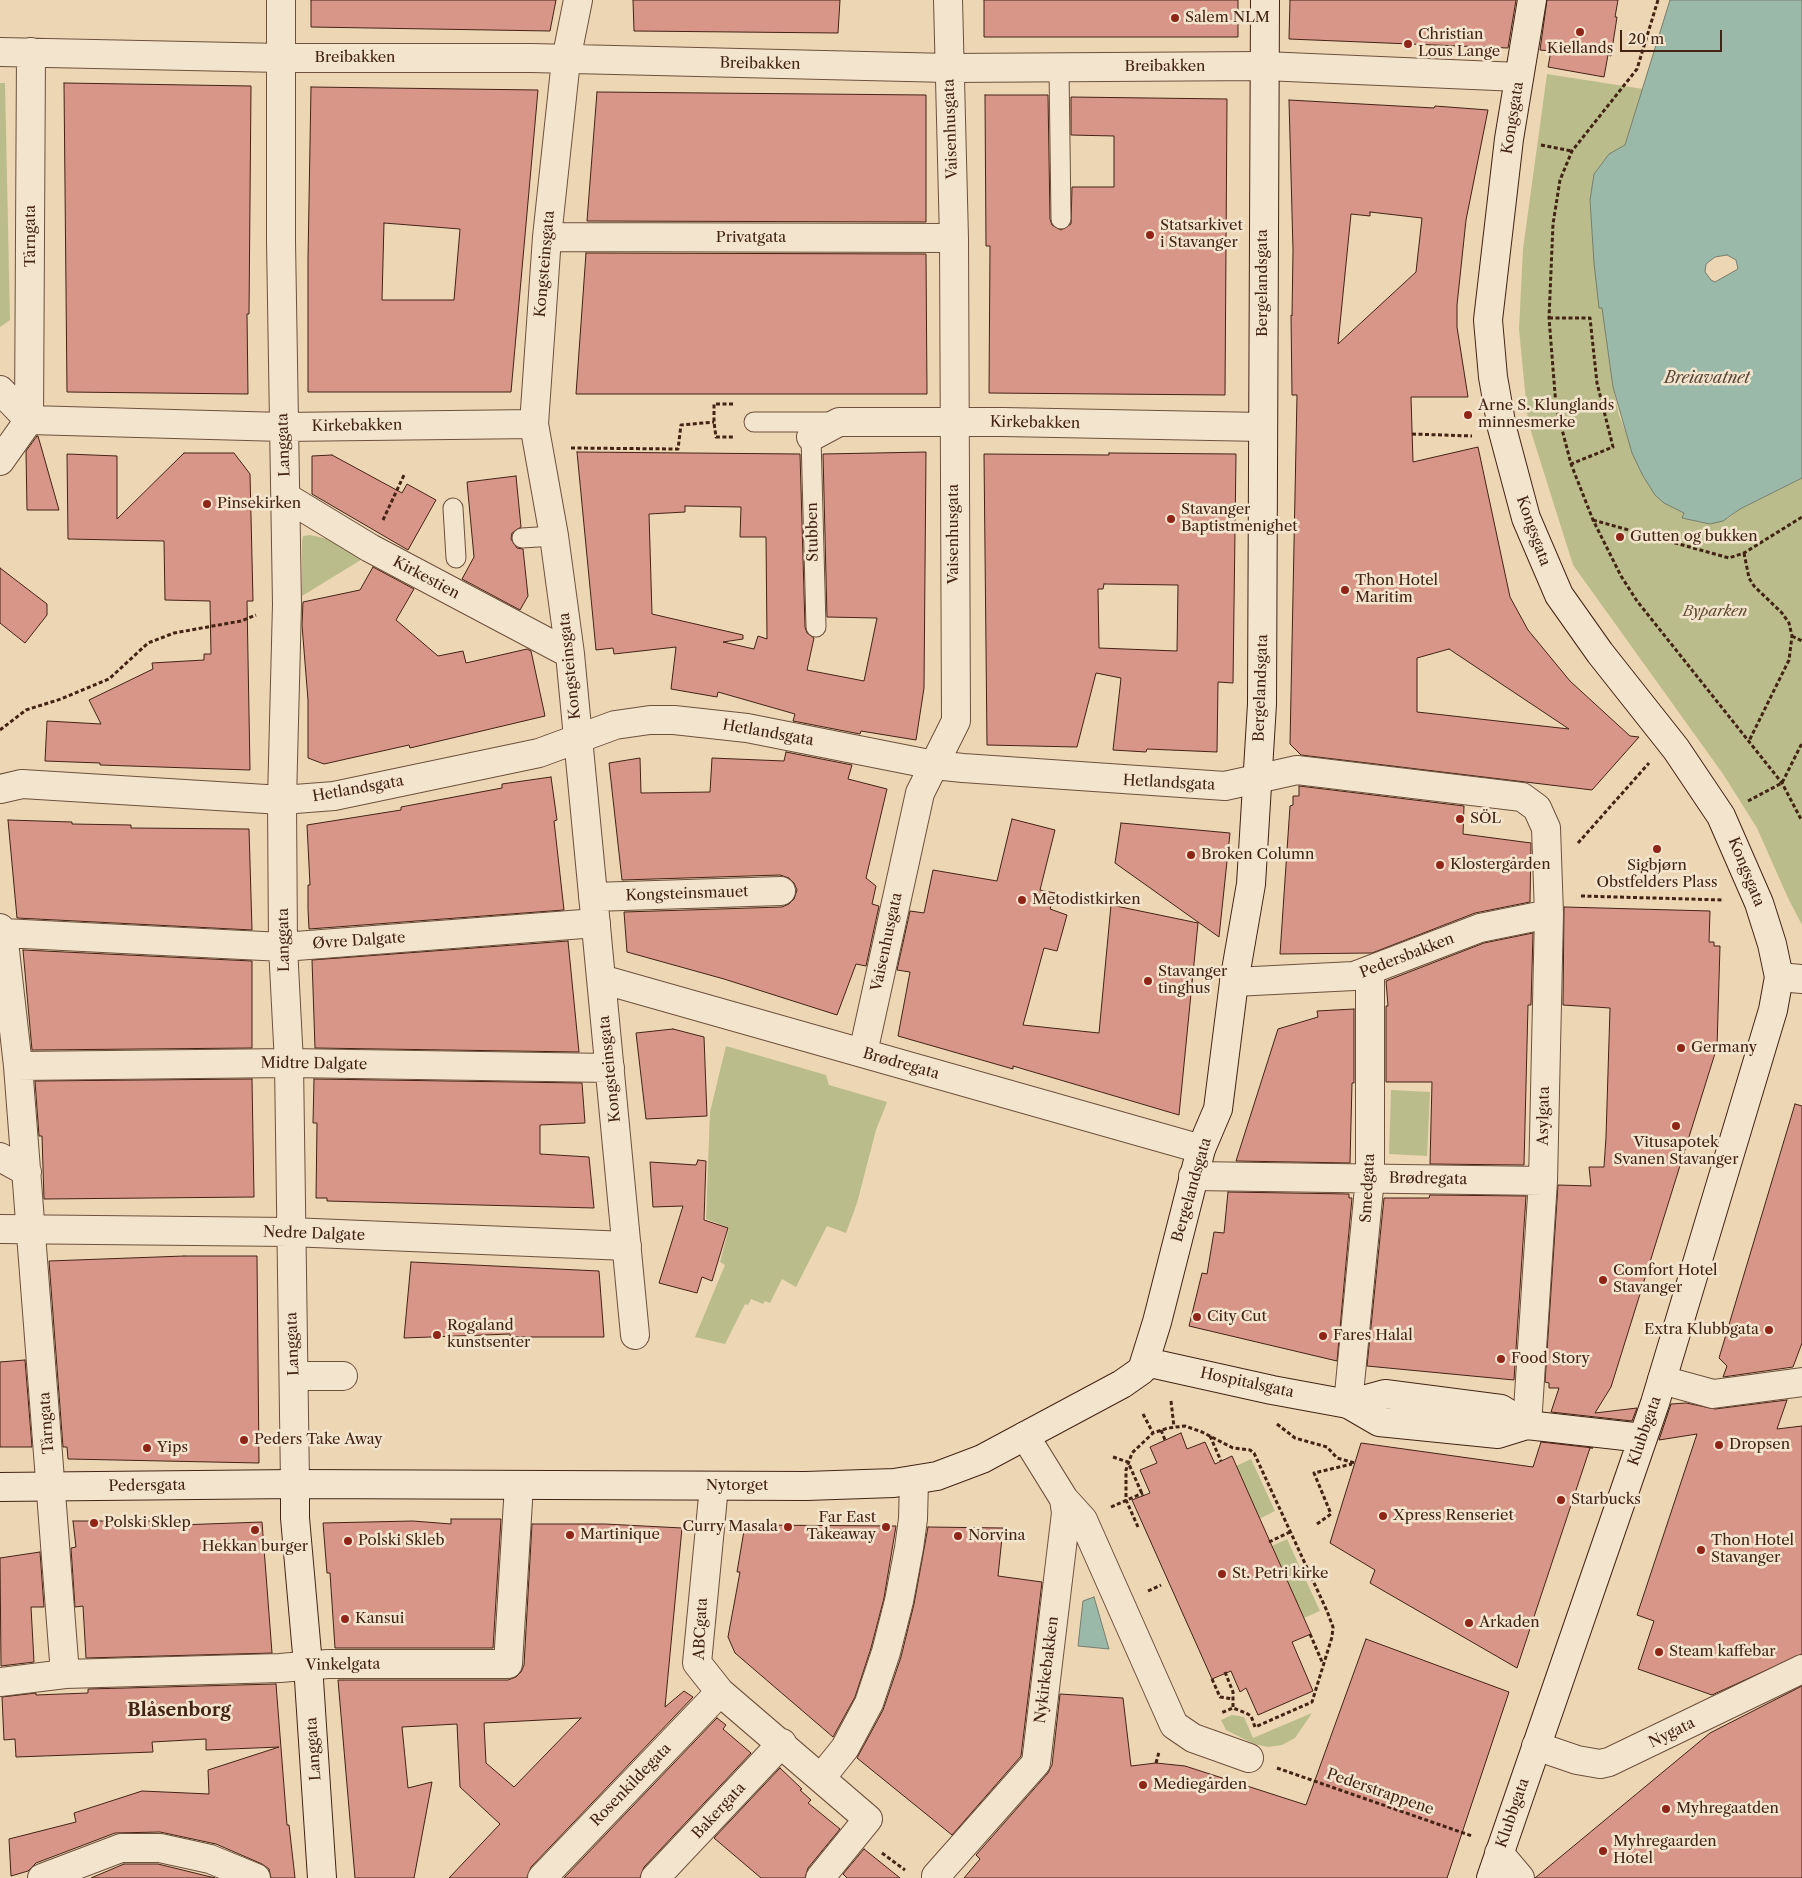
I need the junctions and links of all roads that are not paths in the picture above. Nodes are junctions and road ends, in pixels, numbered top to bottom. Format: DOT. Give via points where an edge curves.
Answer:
graph roads {
  1 [pos="281,0"];
  2 [pos="578,0"];
  3 [pos="948,0"];
  4 [pos="1265,0"];
  5 [pos="1532,0"];
  6 [pos="0,52"];
  7 [pos="31,52"];
  8 [pos="282,58"];
  9 [pos="566,60"];
  10 [pos="1264,66"];
  11 [pos="949,68"];
  12 [pos="1059,68"];
  13 [pos="1520,77"];
  14 [pos="1061,219"];
  15 [pos="547,238"];
  16 [pos="954,238"];
  17 [pos="0,390"];
  18 [pos="29,420"];
  19 [pos="754,422"];
  20 [pos="839,422"];
  21 [pos="953,422"];
  22 [pos="534,424"];
  23 [pos="283,427"];
  24 [pos="1263,427"];
  25 [pos="811,438"];
  26 [pos="0,461"];
  27 [pos="286,497"];
  28 [pos="453,508"];
  29 [pos="554,536"];
  30 [pos="522,538"];
  31 [pos="462,548"];
  32 [pos="816,627"];
  33 [pos="570,654"];
  34 [pos="578,739"];
  35 [pos="934,765"];
  36 [pos="1256,779"];
  37 [pos="0,789"];
  38 [pos="282,800"];
  39 [pos="1537,808"];
  40 [pos="781,891"];
  41 [pos="1549,896"];
  42 [pos="593,897"];
  43 [pos="596,924"];
  44 [pos="2,931"];
  45 [pos="283,947"];
  46 [pos="1370,971"];
  47 [pos="1790,978"];
  48 [pos="601,979"];
  49 [pos="1234,982"];
  50 [pos="863,1054"];
  51 [pos="289,1063"];
  52 [pos="18,1066"];
  53 [pos="610,1068"];
  54 [pos="1200,1149"];
  55 [pos="0,1157"];
  56 [pos="27,1172"];
  57 [pos="1193,1176"];
  58 [pos="1370,1178"];
  59 [pos="1543,1181"];
  60 [pos="32,1228"];
  61 [pos="0,1229"];
  62 [pos="290,1232"];
  63 [pos="627,1246"];
  64 [pos="636,1334"];
  65 [pos="1146,1362"];
  66 [pos="294,1376"];
  67 [pos="343,1376"];
  68 [pos="1662,1380"];
  69 [pos="1802,1382"];
  70 [pos="1348,1404"];
  71 [pos="1527,1425"];
  72 [pos="1025,1436"];
  73 [pos="1643,1438"];
  74 [pos="914,1481"];
  75 [pos="295,1484"];
  76 [pos="519,1485"];
  77 [pos="0,1486"];
  78 [pos="714,1486"];
  79 [pos="52,1487"];
  80 [pos="1064,1499"];
  81 [pos="308,1665"];
  82 [pos="1802,1669"];
  83 [pos="65,1674"];
  84 [pos="0,1682"];
  85 [pos="720,1692"];
  86 [pos="782,1743"];
  87 [pos="1536,1746"];
  88 [pos="1249,1758"];
  89 [pos="820,1778"];
  90 [pos="1489,1856"];
  91 [pos="42,1878"];
  92 [pos="256,1878"];
  93 [pos="322,1878"];
  94 [pos="542,1878"];
  95 [pos="655,1878"];
  96 [pos="820,1878"];
  97 [pos="938,1878"];
  98 [pos="1520,1878"];
  1 -- 8 [label="street, Langgata"];
  2 -- 9 [label="street, Kongsteinsgata"];
  3 -- 11 [label="street, Vaisenhusgata"];
  4 -- 10 [label="street, Bergelandsgata"];
  5 -- 13 [label="street, Kongsgata"];
  6 -- 7 [label="street, Breibakken"];
  7 -- 8 [label="street, Breibakken"];
  7 -- 18 [label="street, Tårngata"];
  8 -- 9 [label="street, Breibakken"];
  8 -- 23 [label="street, Langgata"];
  9 -- 11 [label="street, Breibakken"];
  9 -- 15 [label="street, Kongsteinsgata"];
  10 -- 12 [label="street, Breibakken"];
  10 -- 13 [label="street, Breibakken"];
  10 -- 24 [label="street, Bergelandsgata"];
  11 -- 12 [label="street, Breibakken"];
  11 -- 16 [label="street, Vaisenhusgata"];
  12 -- 14 [label="lane"];
  13 -- 47 [label="street, Kongsgata" via="1501,196 1488,320 1502,428 1526,518 1548,573 1573,617 1676,749 1721,816 1759,903 1772,944"];
  15 -- 16 [label="street, Privatgata"];
  15 -- 22 [label="street, Kongsteinsgata"];
  16 -- 21 [label="street, Vaisenhusgata"];
  17 -- 18 [label="street"];
  18 -- 23 [label="street, Kirkebakken"];
  18 -- 26 [label="street"];
  19 -- 20 [label="lane"];
  20 -- 21 [label="street, Kirkebakken"];
  20 -- 25 [label="street, Kirkebakken"];
  21 -- 24 [label="street, Kirkebakken"];
  21 -- 35 [label="street, Vaisenhusgata" via="956,721"];
  22 -- 23 [label="street, Kirkebakken"];
  22 -- 29 [label="street, Kongsteinsgata"];
  23 -- 27 [label="street, Langgata"];
  24 -- 36 [label="street, Bergelandsgata" via="1262,704"];
  25 -- 32 [label="lane, Stubben"];
  27 -- 33 [label="street, Kirkestien" via="370,548"];
  27 -- 38 [label="street, Langgata"];
  28 -- 31 [label="lane"];
  29 -- 30 [label="lane"];
  29 -- 33 [label="street, Kongsteinsgata"];
  33 -- 34 [label="street, Kongsteinsgata"];
  34 -- 35 [label="street, Hetlandsgata" via="633,722 690,721 747,728"];
  34 -- 38 [label="street, Hetlandsgata" via="538,752 334,796"];
  34 -- 42 [label="street, Kongsteinsgata"];
  35 -- 36 [label="street, Hetlandsgata" via="1225,786"];
  35 -- 50 [label="street, Vaisenhusgata" via="920,793"];
  36 -- 39 [label="street, Hetlandsgata" via="1297,770 1513,795 1522,797"];
  36 -- 49 [label="street, Bergelandsgata" via="1251,884"];
  37 -- 38 [label="street, Hetlandsgata" via="22,784"];
  38 -- 45 [label="street, Langgata"];
  39 -- 41 [label="street, Asylgata" via="1546,828"];
  40 -- 42 [label="street, Kongsteinsmauet"];
  41 -- 46 [label="street, Pedersbakken" via="1480,928"];
  41 -- 59 [label="street, Asylgata"];
  42 -- 43 [label="street, Kongsteinsgata"];
  43 -- 45 [label="street, Øvre Dalgate"];
  43 -- 48 [label="street, Kongsteinsgata"];
  44 -- 45 [label="street, Øvre Dalgate"];
  44 -- 52 [label="street, Tårngata"];
  45 -- 51 [label="street, Langgata"];
  46 -- 49 [label="street, Pedersbakken" via="1337,978"];
  46 -- 58 [label="street, Smedgata"];
  47 -- 68 [label="street, Klubbgata" via="1773,1010"];
  48 -- 50 [label="street, Brødregata"];
  48 -- 53 [label="street, Kongsteinsgata"];
  49 -- 54 [label="street, Bergelandsgata" via="1218,1109"];
  50 -- 54 [label="street, Brødregata"];
  51 -- 52 [label="street, Midtre Dalgate"];
  51 -- 53 [label="street, Midtre Dalgate"];
  51 -- 62 [label="street, Langgata"];
  52 -- 56 [label="street, Tårngata"];
  53 -- 63 [label="street, Kongsteinsgata"];
  54 -- 57 [label="street, Bergelandsgata"];
  55 -- 56 [label="street"];
  56 -- 60 [label="street, Tårngata"];
  57 -- 58 [label="street, Brødregata"];
  57 -- 65 [label="street, Bergelandsgata"];
  58 -- 59 [label="street, Brødregata"];
  58 -- 70 [label="street, Smedgata"];
  59 -- 71 [label="street, Asylgata"];
  60 -- 61 [label="street, Nedre Dalgate"];
  60 -- 62 [label="street, Nedre Dalgate"];
  60 -- 79 [label="street, Tårngata"];
  62 -- 63 [label="street, Nedre Dalgate"];
  62 -- 66 [label="street, Langgata"];
  63 -- 64 [label="street, Kongsteinsgata"];
  65 -- 70 [label="street, Hospitalsgata"];
  65 -- 72 [label="street, Nytorget" via="1136,1376"];
  66 -- 67 [label="street"];
  66 -- 75 [label="street, Langgata"];
  68 -- 69 [label="street" via="1713,1394"];
  68 -- 73 [label="street, Klubbgata"];
  70 -- 71 [label="street, Hospitalsgata" via="1385,1394 1501,1409"];
  71 -- 73 [label="street, Hospitalsgata"];
  72 -- 74 [label="street, Nytorget" via="966,1466"];
  72 -- 80 [label="street"];
  73 -- 87 [label="street, Klubbgata"];
  74 -- 78 [label="street, Nytorget"];
  74 -- 89 [label="street" via="913,1519 899,1601 886,1652 869,1703 845,1748"];
  75 -- 76 [label="street, Nytorget"];
  75 -- 79 [label="street, Pedersgata"];
  75 -- 81 [label="street, Langgata"];
  76 -- 78 [label="street, Nytorget"];
  76 -- 81 [label="street, Vinkelgata" via="508,1664"];
  77 -- 79 [label="street, Pedersgata"];
  78 -- 85 [label="street, ABCgata" via="696,1663"];
  79 -- 83 [label="street, Tårngata"];
  80 -- 88 [label="street" via="1083,1520 1174,1725 1193,1738"];
  80 -- 97 [label="street, Nykirkebakken" via="1065,1520 1036,1763 936,1876"];
  81 -- 83 [label="street, Vinkelgata"];
  81 -- 93 [label="street, Langgata"];
  82 -- 87 [label="street, Nygata" via="1609,1762 1583,1761"];
  83 -- 84 [label="street, Vinkelgata"];
  85 -- 86 [label="street, ABCgata"];
  85 -- 94 [label="street, Rosenkildegata"];
  86 -- 89 [label="street, ABCgata"];
  86 -- 95 [label="street, Bakergata"];
  87 -- 90 [label="street, Klubbgata"];
  89 -- 96 [label="street, ABCgata" via="868,1819"];
  90 -- 98 [label="street"];
  91 -- 92 [label="street" via="121,1848 160,1848 210,1859"];
}
